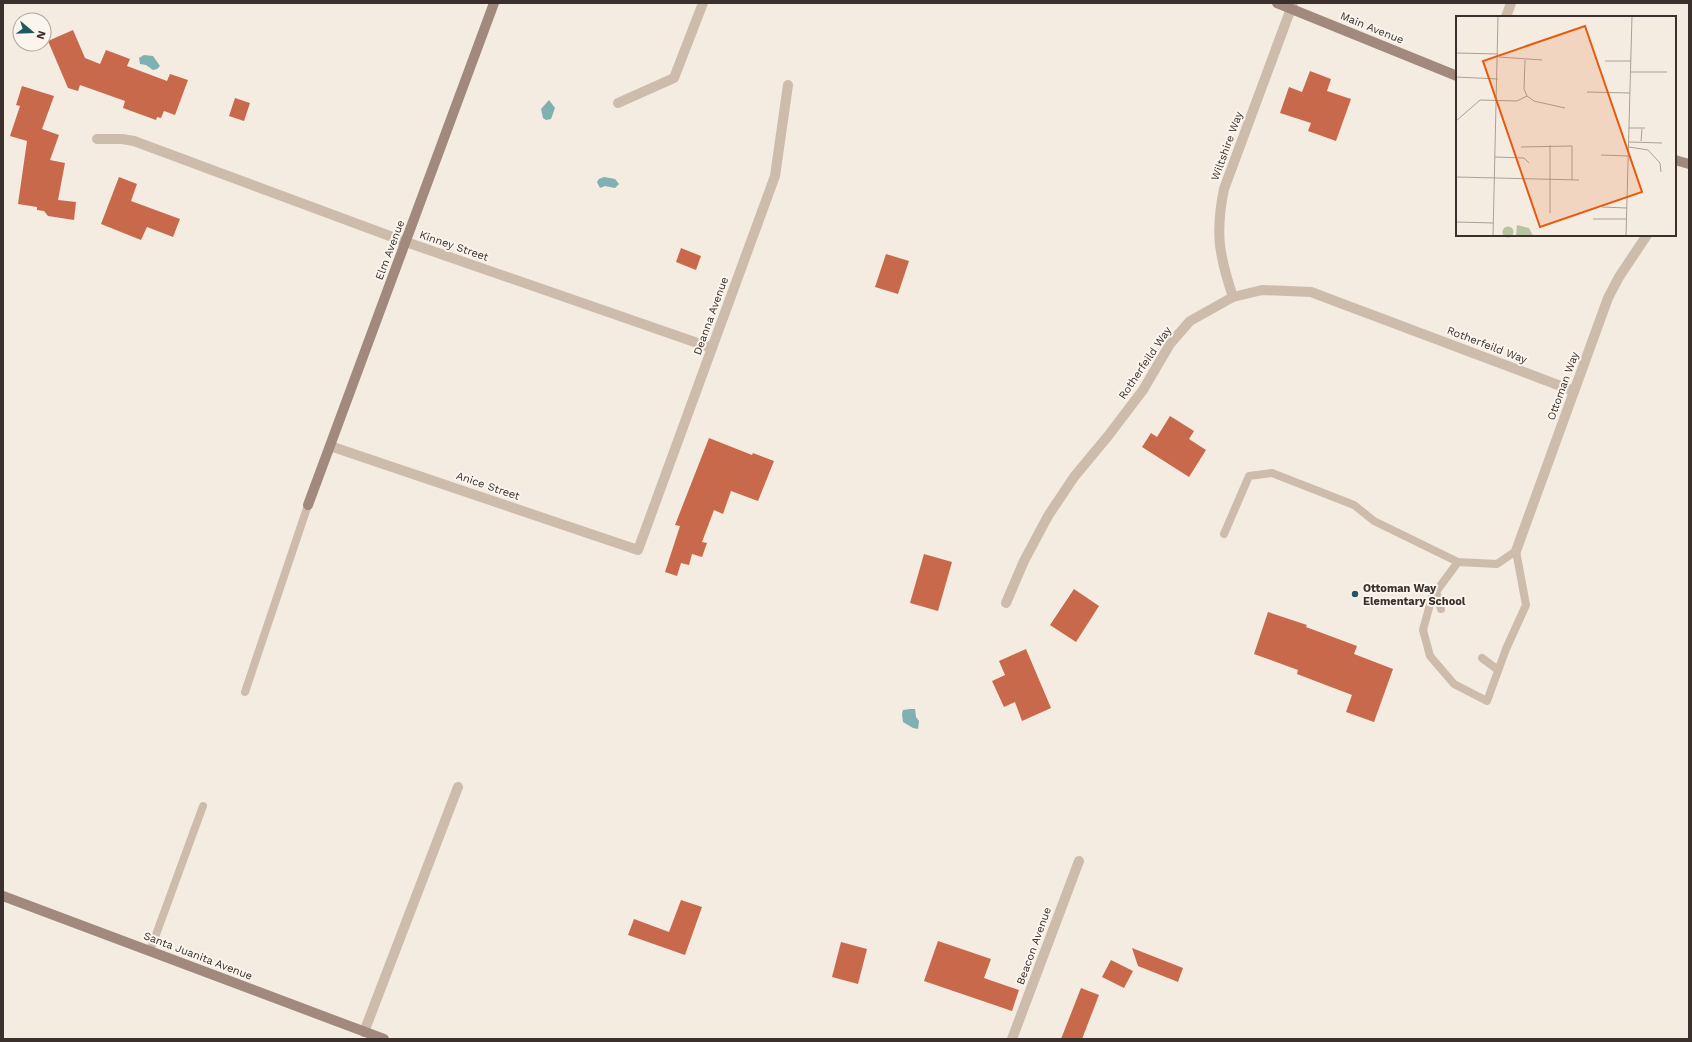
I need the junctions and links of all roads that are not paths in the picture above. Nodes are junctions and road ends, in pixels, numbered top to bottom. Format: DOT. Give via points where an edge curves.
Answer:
graph roads {
  1 [pos="494,3"];
  2 [pos="703,3"];
  3 [pos="1278,3"];
  4 [pos="1511,3"];
  5 [pos="1292,6"];
  6 [pos="1506,16"];
  7 [pos="1456,76"];
  8 [pos="788,85"];
  9 [pos="618,103"];
  10 [pos="97,139"];
  11 [pos="1676,162"];
  12 [pos="1689,164"];
  13 [pos="1646,236"];
  14 [pos="406,242"];
  15 [pos="1233,297"];
  16 [pos="712,348"];
  17 [pos="1574,391"];
  18 [pos="330,446"];
  19 [pos="308,505"];
  20 [pos="1224,534"];
  21 [pos="638,550"];
  22 [pos="1516,551"];
  23 [pos="1458,562"];
  24 [pos="1436,591"];
  25 [pos="1006,603"];
  26 [pos="1441,609"];
  27 [pos="1482,658"];
  28 [pos="1498,670"];
  29 [pos="245,692"];
  30 [pos="458,787"];
  31 [pos="203,806"];
  32 [pos="1079,861"];
  33 [pos="3,896"];
  34 [pos="150,951"];
  35 [pos="364,1032"];
  36 [pos="384,1039"];
  37 [pos="1012,1039"];
  1 -- 14 [label="street, Elm Avenue"];
  2 -- 9 [label="street" via="674,78"];
  3 -- 5 [label="street, Main Avenue"];
  4 -- 6 [label="street"];
  5 -- 7 [label="street, Main Avenue"];
  5 -- 15 [label="street, Wiltshire Way" via="1224,189 1219,212 1218,242"];
  8 -- 16 [label="street, Deanna Avenue" via="775,176"];
  10 -- 14 [label="street, Kinney Street" via="134,141"];
  11 -- 12 [label="street"];
  13 -- 17 [label="street, Ottoman Way" via="1608,298"];
  14 -- 16 [label="street, Kinney Street"];
  14 -- 18 [label="street, Elm Avenue"];
  15 -- 17 [label="street, Rotherfeild Way" via="1262,290 1311,292"];
  15 -- 25 [label="street, Rotherfeild Way" via="1190,321 1170,344 1143,390 1074,477 1048,516 1024,561"];
  16 -- 21 [label="street, Deanna Avenue"];
  17 -- 22 [label="street, Ottoman Way"];
  18 -- 19 [label="street, Elm Avenue"];
  18 -- 21 [label="street, Anice Street"];
  19 -- 29 [label="lane"];
  20 -- 23 [label="lane" via="1249,476 1272,473 1354,505 1374,521"];
  22 -- 23 [label="lane" via="1498,564"];
  22 -- 28 [label="lane" via="1526,605"];
  23 -- 24 [label="lane"];
  24 -- 26 [label="lane"];
  24 -- 28 [label="lane" via="1423,630 1430,656 1454,684 1487,701"];
  27 -- 28 [label="lane"];
  30 -- 35 [label="street"];
  31 -- 34 [label="lane"];
  32 -- 37 [label="street, Beacon Avenue"];
  33 -- 34 [label="street, Santa Juanita Avenue"];
  34 -- 35 [label="street, Santa Juanita Avenue"];
  35 -- 36 [label="street, Santa Juanita Avenue"];
}
